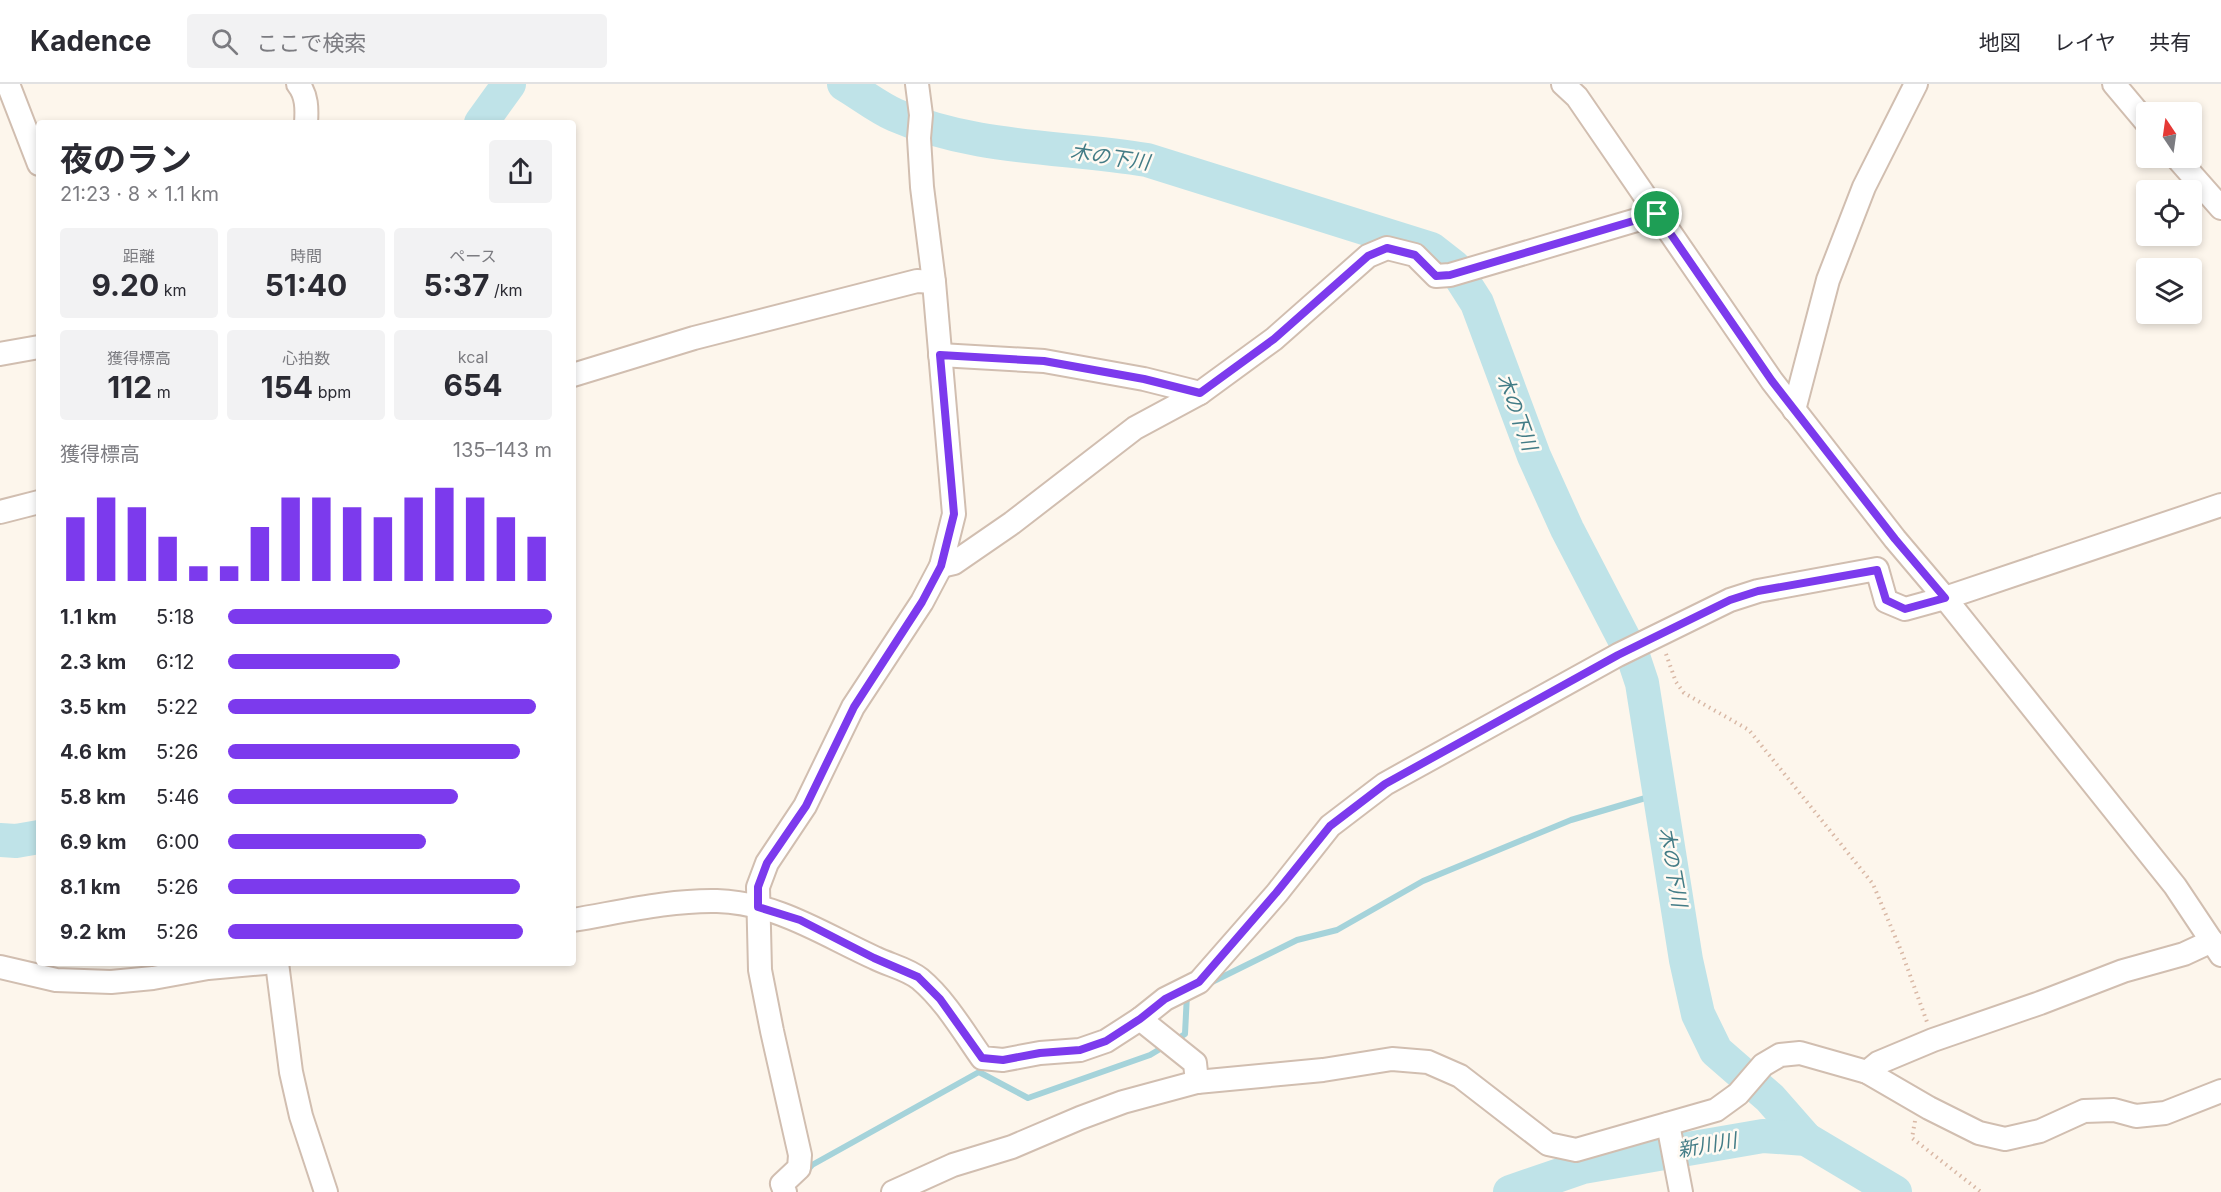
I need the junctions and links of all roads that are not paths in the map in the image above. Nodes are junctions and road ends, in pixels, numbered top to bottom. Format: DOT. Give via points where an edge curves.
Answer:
graph roads {
  1 [pos="8,84"];
  2 [pos="298,84"];
  3 [pos="917,84"];
  4 [pos="1563,84"];
  5 [pos="1916,84"];
  6 [pos="2114,84"];
  7 [pos="2136,110"];
  8 [pos="306,120"];
  9 [pos="36,156"];
  10 [pos="2186,168"];
  11 [pos="2221,208"];
  12 [pos="1657,214"];
  13 [pos="934,282"];
  14 [pos="36,348"];
  15 [pos="0,354"];
  16 [pos="940,355"];
  17 [pos="576,374"];
  18 [pos="1200,393"];
  19 [pos="1794,410"];
  20 [pos="36,503"];
  21 [pos="2221,505"];
  22 [pos="0,512"];
  23 [pos="941,566"];
  24 [pos="1945,598"];
  25 [pos="758,907"];
  26 [pos="576,920"];
  27 [pos="2216,948"];
  28 [pos="231,966"];
  29 [pos="278,966"];
  30 [pos="0,967"];
  31 [pos="1140,1019"];
  32 [pos="1867,1072"];
  33 [pos="1197,1082"];
  34 [pos="2221,1090"];
  35 [pos="1670,1129"];
  36 [pos="784,1190"];
  37 [pos="326,1192"];
  38 [pos="893,1192"];
  39 [pos="1681,1192"];
  1 -- 9 [label="street"];
  2 -- 8 [label="street" via="307,107"];
  3 -- 13 [label="street" via="922,187"];
  4 -- 12 [label="street" via="1577,97"];
  5 -- 19 [label="street" via="1864,187 1828,280"];
  6 -- 7 [label="street"];
  10 -- 11 [label="street"];
  12 -- 18 [label="street" via="1436,276 1415,255 1387,248 1368,256 1274,339"];
  12 -- 19 [label="street"];
  13 -- 16 [label="street"];
  13 -- 17 [label="street" via="917,281 694,338"];
  14 -- 15 [label="street"];
  16 -- 18 [label="street" via="1044,361"];
  16 -- 23 [label="street" via="954,514"];
  18 -- 23 [label="street" via="1135,428 1012,524 954,563"];
  19 -- 24 [label="street"];
  20 -- 22 [label="street"];
  21 -- 24 [label="street"];
  23 -- 25 [label="street" via="854,707 806,806 767,863 758,887"];
  24 -- 27 [label="street" via="2175,886"];
  24 -- 31 [label="street" via="1905,609 1886,600 1877,570 1758,591 1730,600 1618,655 1385,784 1330,826 1199,982 1165,999"];
  25 -- 26 [label="street" via="720,901 681,902"];
  25 -- 31 [label="street" via="800,920 918,977 940,999 982,1058 1003,1060 1080,1050 1106,1041"];
  25 -- 36 [label="street" via="760,970 800,1155 799,1168 782,1184"];
  27 -- 32 [label="street" via="2123,971 1934,1040 1878,1063"];
  28 -- 30 [label="street" via="111,982 56,980"];
  29 -- 37 [label="street" via="291,1072"];
  31 -- 33 [label="street" via="1196,1063"];
  32 -- 34 [label="street" via="1979,1133 2005,1139 2040,1131 2084,1111 2114,1110 2136,1116 2165,1113"];
  32 -- 35 [label="street" via="1800,1053 1780,1055 1763,1065 1738,1094 1716,1110"];
  33 -- 35 [label="street" via="1410,1060 1428,1062 1460,1076 1548,1144 1576,1150"];
  33 -- 38 [label="street" via="1123,1102 1012,1147 953,1165"];
  35 -- 39 [label="street"];
}
